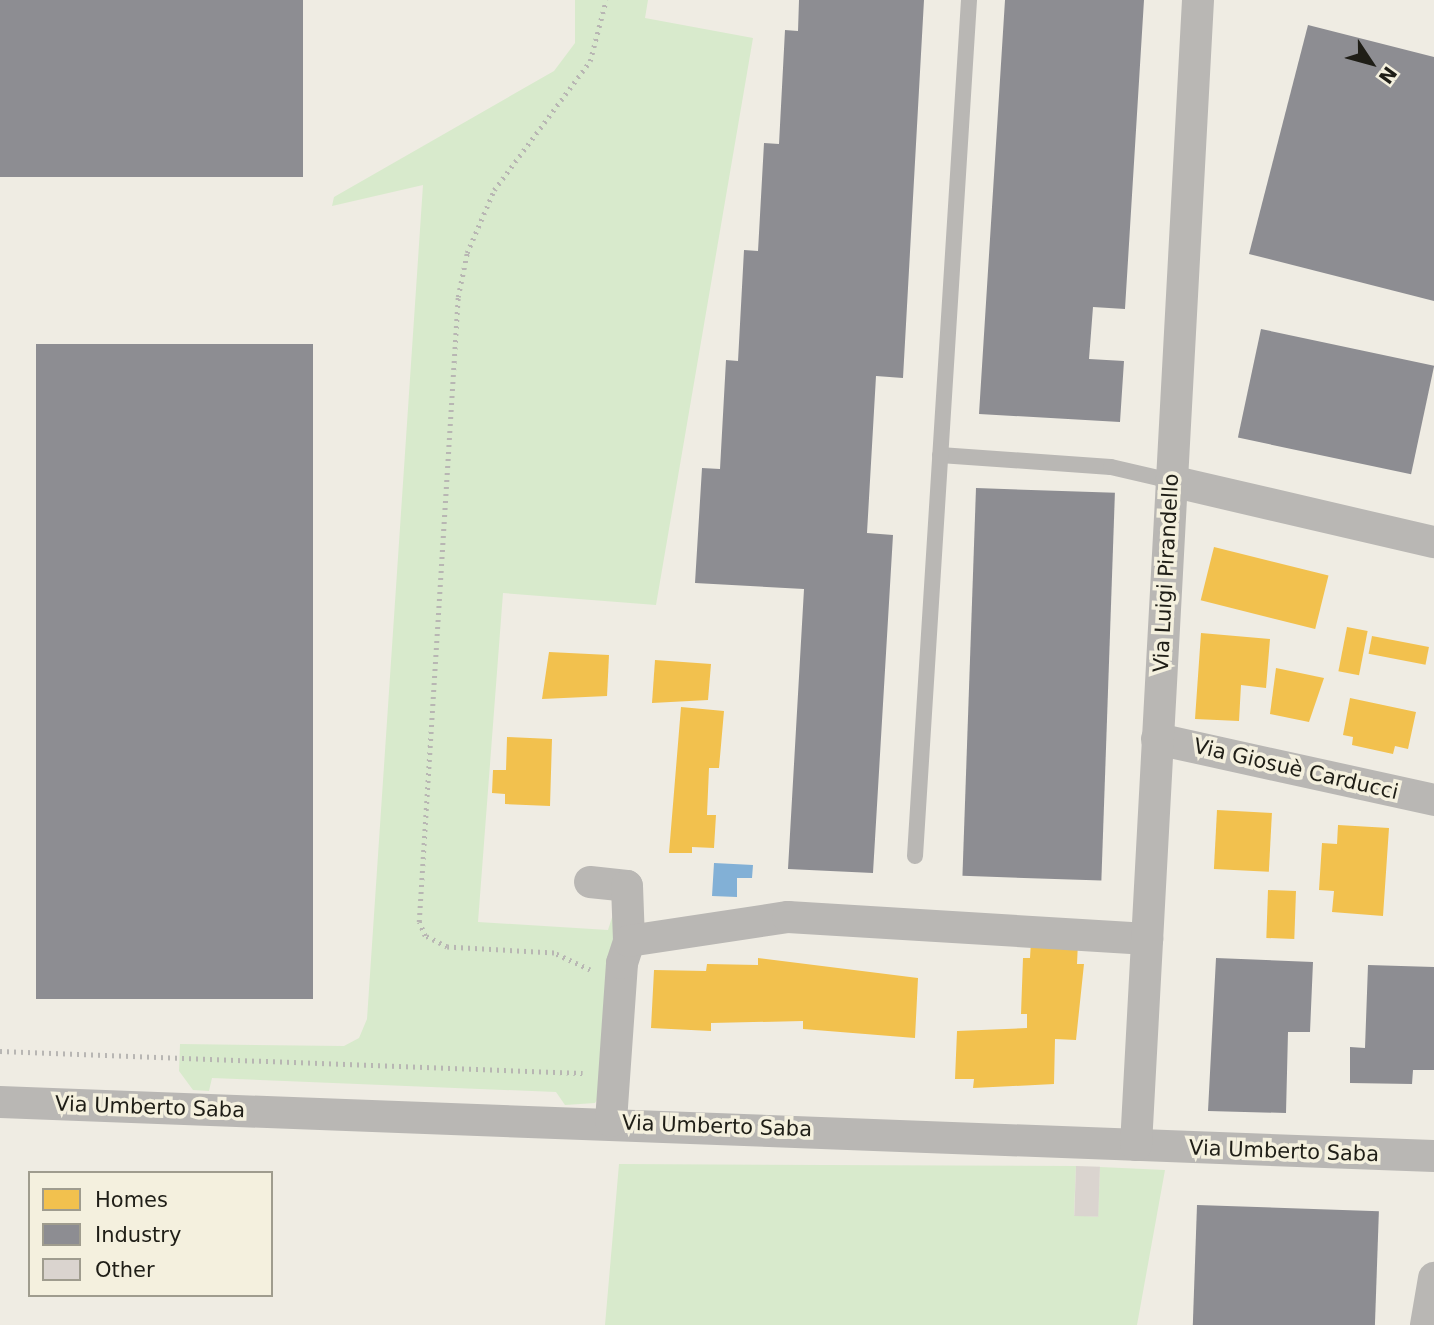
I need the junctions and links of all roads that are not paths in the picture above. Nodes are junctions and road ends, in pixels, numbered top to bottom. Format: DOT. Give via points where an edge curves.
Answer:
graph roads {
  1 [pos="969,0"];
  2 [pos="1198,0"];
  3 [pos="940,454"];
  4 [pos="1171,481"];
  5 [pos="1434,542"];
  6 [pos="1157,739"];
  7 [pos="1434,800"];
  8 [pos="915,856"];
  9 [pos="590,882"];
  10 [pos="1147,939"];
  11 [pos="629,941"];
  12 [pos="0,1102"];
  13 [pos="597,1121"];
  14 [pos="1136,1145"];
  15 [pos="1434,1156"];
  16 [pos="1434,1278"];
  17 [pos="1426,1325"];
  1 -- 3 [label="lane"];
  2 -- 4 [label="street, Via Luigi Pirandello"];
  3 -- 4 [label="lane" via="1111,467"];
  3 -- 8 [label="lane"];
  4 -- 5 [label="street"];
  4 -- 6 [label="street, Via Luigi Pirandello"];
  6 -- 7 [label="street, Via Giosuè Carducci"];
  6 -- 10 [label="street, Via Luigi Pirandello"];
  9 -- 11 [label="street" via="626,886"];
  10 -- 11 [label="street" via="788,917"];
  10 -- 14 [label="street, Via Luigi Pirandello"];
  11 -- 13 [label="street"];
  12 -- 13 [label="street, Via Umberto Saba"];
  13 -- 14 [label="street, Via Umberto Saba"];
  14 -- 15 [label="street, Via Umberto Saba"];
  16 -- 17 [label="street"];
}
